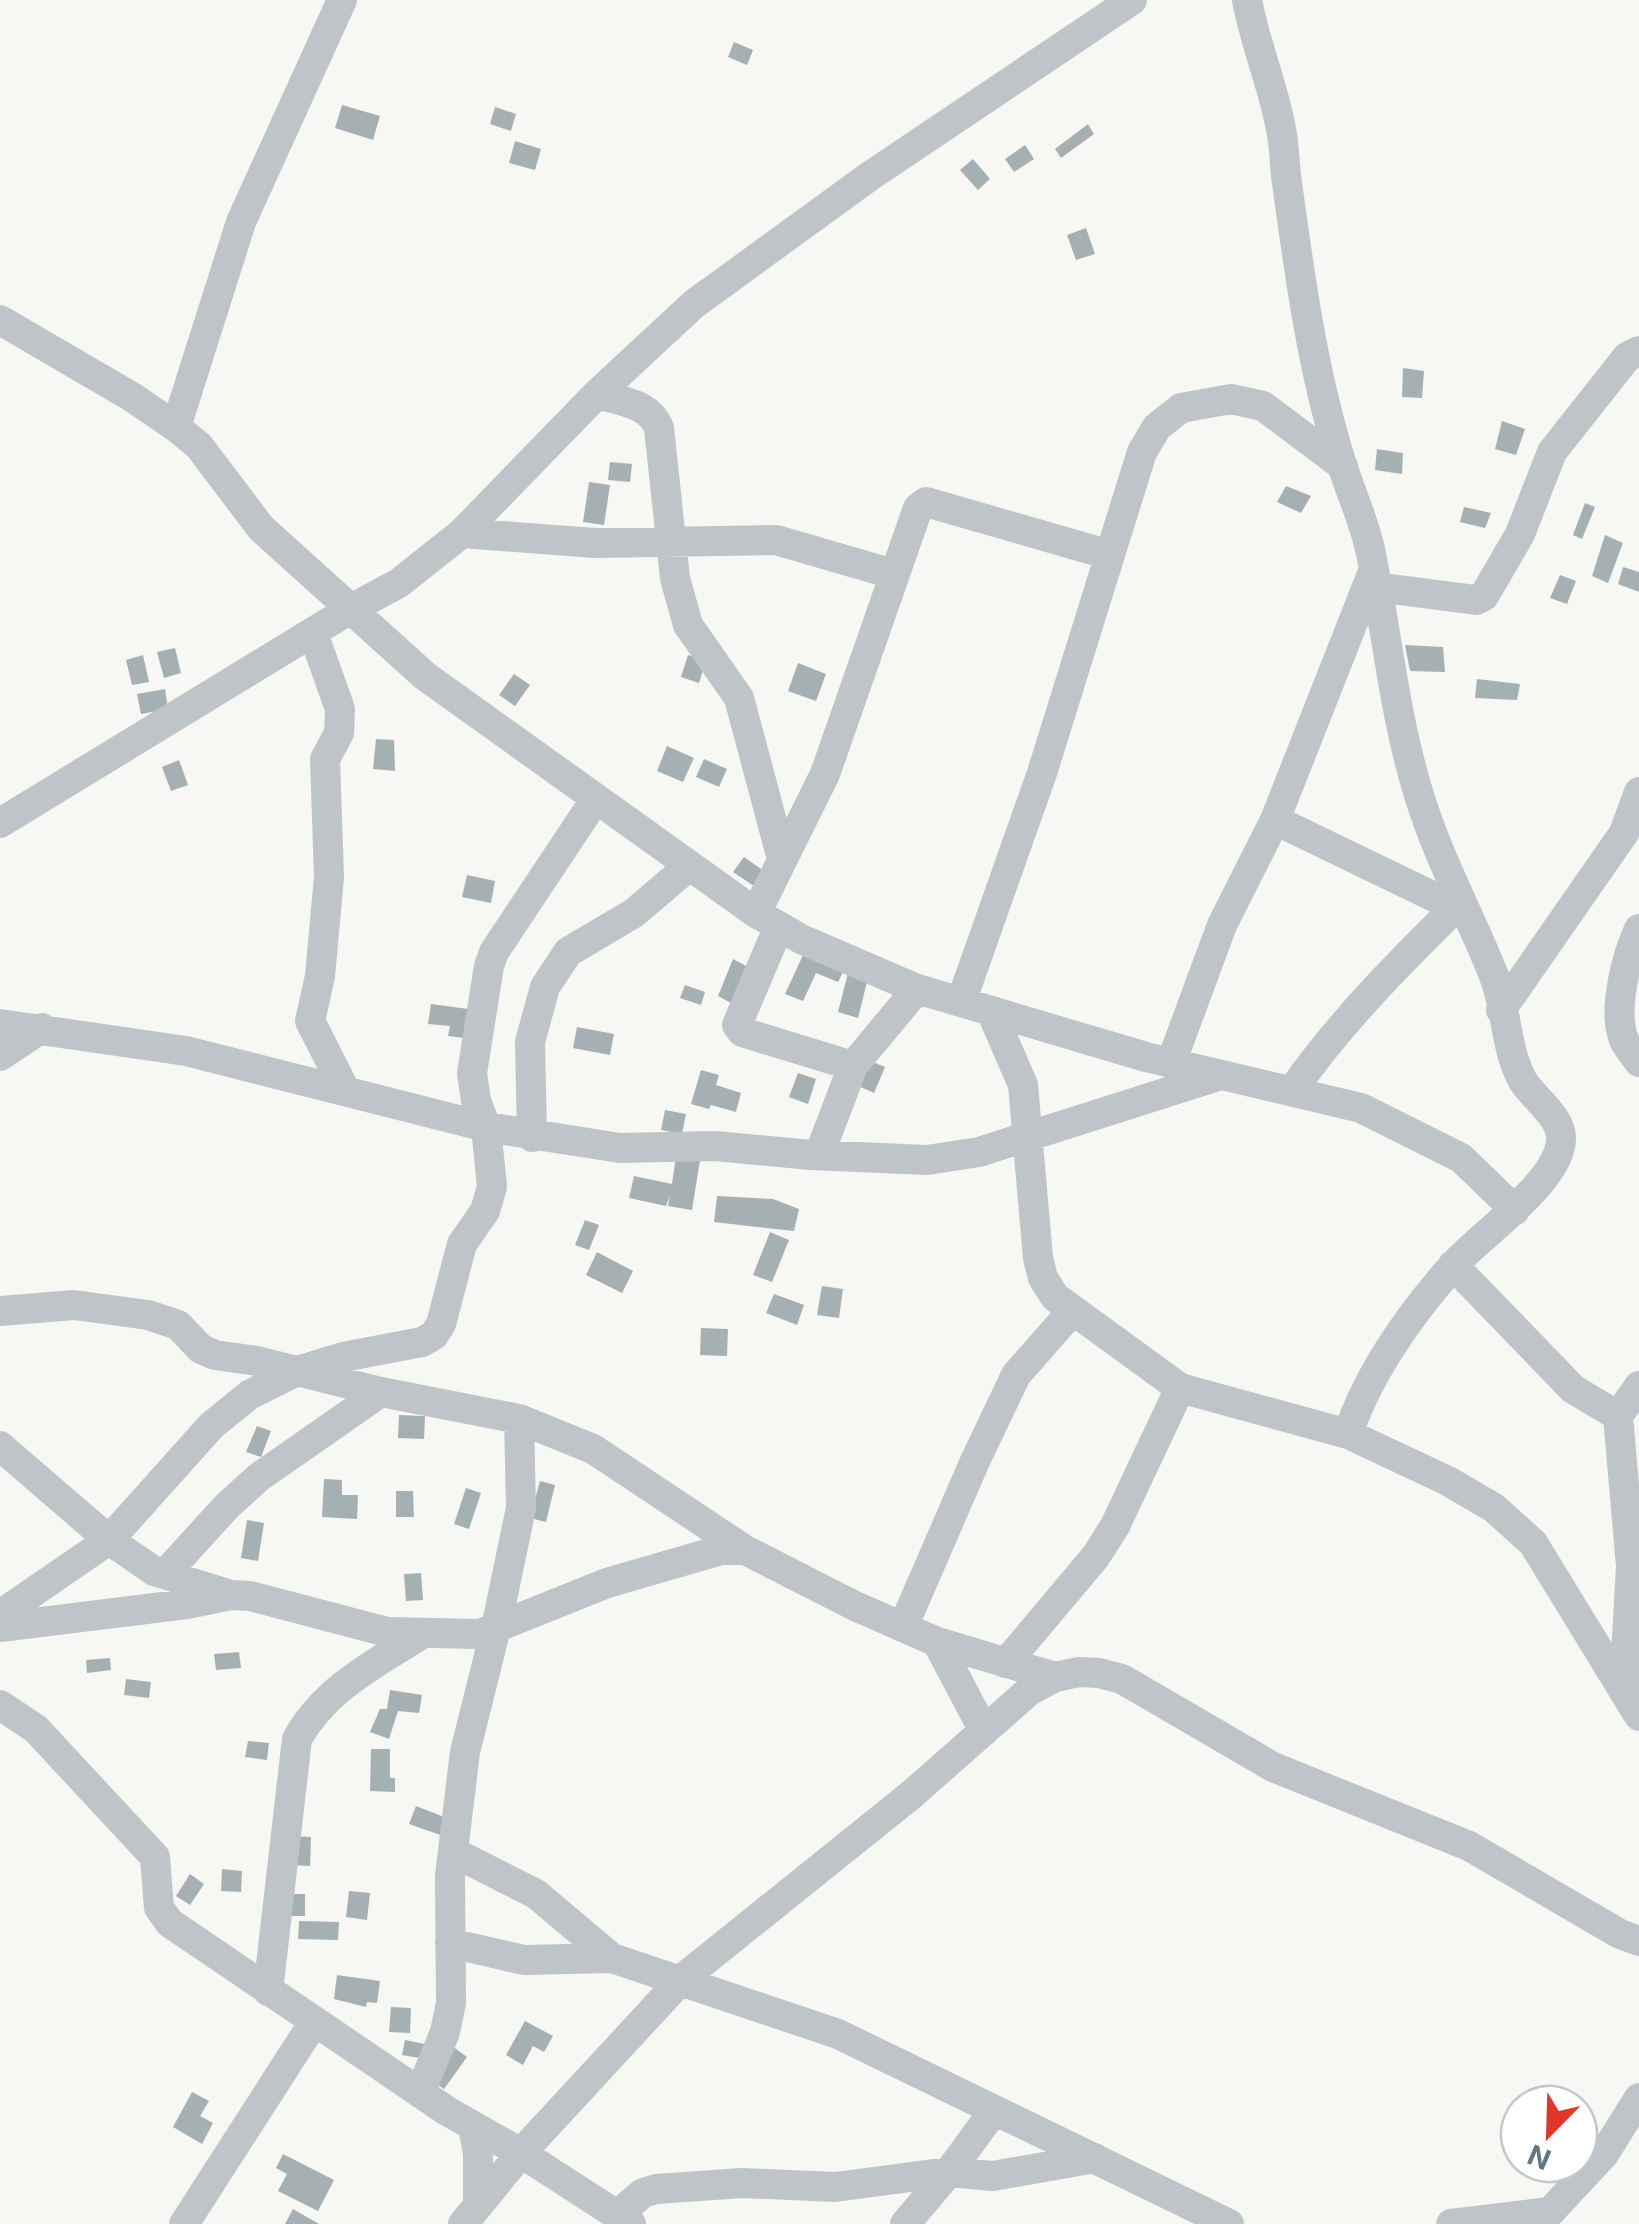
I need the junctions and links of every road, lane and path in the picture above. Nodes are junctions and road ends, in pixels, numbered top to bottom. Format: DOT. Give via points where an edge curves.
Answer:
graph roads {
  1 [pos="342,0"];
  2 [pos="1132,0"];
  3 [pos="1248,0"];
  4 [pos="0,320"];
  5 [pos="1639,352"];
  6 [pos="598,394"];
  7 [pos="176,427"];
  8 [pos="1343,466"];
  9 [pos="462,533"];
  10 [pos="671,542"];
  11 [pos="1110,555"];
  12 [pos="893,574"];
  13 [pos="1374,579"];
  14 [pos="349,610"];
  15 [pos="313,632"];
  16 [pos="1639,792"];
  17 [pos="596,800"];
  18 [pos="1276,820"];
  19 [pos="0,823"];
  20 [pos="1631,835"];
  21 [pos="782,858"];
  22 [pos="689,866"];
  23 [pos="1458,905"];
  24 [pos="768,919"];
  25 [pos="1639,929"];
  26 [pos="916,989"];
  27 [pos="961,1002"];
  28 [pos="1501,1010"];
  29 [pos="991,1011"];
  30 [pos="0,1024"];
  31 [pos="42,1028"];
  32 [pos="0,1056"];
  33 [pos="1639,1062"];
  34 [pos="1171,1063"];
  35 [pos="853,1066"];
  36 [pos="1221,1075"];
  37 [pos="345,1090"];
  38 [pos="1292,1092"];
  39 [pos="486,1127"];
  40 [pos="532,1137"];
  41 [pos="1027,1137"];
  42 [pos="819,1155"];
  43 [pos="1516,1210"];
  44 [pos="1452,1265"];
  45 [pos="1073,1310"];
  46 [pos="0,1311"];
  47 [pos="298,1371"];
  48 [pos="1639,1386"];
  49 [pos="1180,1388"];
  50 [pos="381,1392"];
  51 [pos="1618,1416"];
  52 [pos="519,1419"];
  53 [pos="1348,1434"];
  54 [pos="0,1446"];
  55 [pos="110,1540"];
  56 [pos="745,1550"];
  57 [pos="165,1574"];
  58 [pos="230,1596"];
  59 [pos="0,1615"];
  60 [pos="903,1627"];
  61 [pos="0,1628"];
  62 [pos="496,1628"];
  63 [pos="420,1635"];
  64 [pos="937,1642"];
  65 [pos="1006,1663"];
  66 [pos="1055,1678"];
  67 [pos="1632,1703"];
  68 [pos="0,1705"];
  69 [pos="984,1731"];
  70 [pos="453,1852"];
  71 [pos="1639,1941"];
  72 [pos="450,1943"];
  73 [pos="612,1958"];
  74 [pos="682,1980"];
  75 [pos="268,1991"];
  76 [pos="314,2022"];
  77 [pos="420,2094"];
  78 [pos="1639,2098"];
  79 [pos="993,2112"];
  80 [pos="473,2126"];
  81 [pos="521,2153"];
  82 [pos="1095,2158"];
  83 [pos="949,2172"];
  84 [pos="471,2215"];
  85 [pos="1545,2218"];
  86 [pos="624,2219"];
  87 [pos="184,2224"];
  88 [pos="905,2224"];
  89 [pos="1229,2224"];
  90 [pos="1451,2224"];
  1 -- 7 [label="street" via="241,222"];
  2 -- 6 [label="street" via="694,304"];
  3 -- 8 [label="street" via="1281,128 1311,333"];
  4 -- 7 [label="street"];
  5 -- 13 [label="street" via="1627,358 1552,452 1520,534 1484,596 1476,600"];
  6 -- 9 [label="street"];
  6 -- 10 [label="street" via="655,417"];
  7 -- 14 [label="street" via="199,446 261,528"];
  8 -- 11 [label="street" via="1262,406 1231,398 1181,408 1156,427 1142,452"];
  8 -- 13 [label="street"];
  9 -- 10 [label="street" via="595,544"];
  9 -- 14 [label="street" via="400,583"];
  10 -- 12 [label="street" via="776,540"];
  10 -- 21 [label="street" via="688,626 739,698"];
  11 -- 12 [label="street" via="926,502 912,520"];
  11 -- 27 [label="street"];
  12 -- 21 [label="street" via="825,774"];
  13 -- 18 [label="street"];
  13 -- 23 [label="street" via="1419,795"];
  14 -- 15 [label="street"];
  14 -- 17 [label="street" via="425,676"];
  15 -- 19 [label="street"];
  15 -- 37 [label="street" via="340,709 340,733 324,759 329,878 310,1021"];
  16 -- 20 [label="street"];
  17 -- 22 [label="street"];
  17 -- 39 [label="street" via="489,966 472,1073"];
  18 -- 23 [label="street"];
  18 -- 34 [label="street" via="1222,926"];
  20 -- 28 [label="street"];
  21 -- 24 [label="street"];
  22 -- 24 [label="street"];
  22 -- 40 [label="street" via="634,913 568,952 545,986 530,1042"];
  23 -- 28 [label="street" via="1496,980"];
  23 -- 38 [label="street" via="1369,996"];
  24 -- 26 [label="street"];
  24 -- 35 [label="street" via="737,1025"];
  25 -- 33 [label="street" via="1628,954 1620,1025"];
  26 -- 27 [label="street"];
  26 -- 35 [label="street"];
  27 -- 29 [label="street"];
  28 -- 43 [label="street" via="1523,1080 1562,1137 1541,1180"];
  29 -- 34 [label="street"];
  29 -- 41 [label="street" via="1023,1085"];
  30 -- 31 [label="street"];
  31 -- 32 [label="street"];
  31 -- 37 [label="street" via="186,1050"];
  34 -- 36 [label="street"];
  35 -- 42 [label="street"];
  36 -- 38 [label="street"];
  36 -- 41 [label="street"];
  37 -- 39 [label="street"];
  38 -- 43 [label="street" via="1361,1108 1461,1158"];
  39 -- 40 [label="street"];
  39 -- 47 [label="street" via="492,1187 462,1244 434,1335"];
  40 -- 42 [label="street" via="620,1148 715,1146"];
  41 -- 42 [label="street" via="927,1160"];
  41 -- 45 [label="street" via="1043,1278"];
  43 -- 44 [label="street"];
  44 -- 51 [label="street" via="1573,1389"];
  44 -- 53 [label="street" via="1395,1341"];
  45 -- 49 [label="street"];
  45 -- 60 [label="street" via="1016,1375"];
  46 -- 47 [label="street" via="74,1306 148,1315 178,1325 206,1352"];
  47 -- 50 [label="street"];
  47 -- 55 [label="street" via="248,1395 211,1426"];
  48 -- 51 [label="street"];
  49 -- 53 [label="street"];
  49 -- 65 [label="street" via="1115,1526"];
  50 -- 52 [label="street"];
  50 -- 57 [label="street" via="259,1477"];
  51 -- 67 [label="street" via="1631,1566"];
  52 -- 56 [label="street" via="593,1449"];
  52 -- 62 [label="street" via="521,1508"];
  53 -- 67 [label="street" via="1479,1499 1533,1543"];
  54 -- 55 [label="street"];
  55 -- 57 [label="street"];
  55 -- 59 [label="street"];
  56 -- 60 [label="street"];
  56 -- 62 [label="street" via="722,1550 607,1583"];
  57 -- 58 [label="street"];
  58 -- 61 [label="street"];
  58 -- 63 [label="street"];
  60 -- 64 [label="street"];
  62 -- 63 [label="street"];
  62 -- 70 [label="street" via="465,1752"];
  63 -- 75 [label="street" via="338,1688 297,1739"];
  64 -- 65 [label="street"];
  64 -- 69 [label="street"];
  65 -- 66 [label="street"];
  66 -- 69 [label="street" via="1028,1690"];
  66 -- 71 [label="street" via="1099,1672 1122,1679 1273,1767 1469,1846"];
  68 -- 75 [label="street" via="36,1729 155,1857 159,1908 170,1924"];
  69 -- 74 [label="street"];
  70 -- 72 [label="street"];
  70 -- 73 [label="street" via="536,1894"];
  72 -- 73 [label="street" via="524,1960"];
  72 -- 77 [label="street" via="451,2003"];
  73 -- 74 [label="street"];
  74 -- 79 [label="street" via="838,2034"];
  74 -- 81 [label="street"];
  75 -- 76 [label="street"];
  76 -- 77 [label="street"];
  76 -- 87 [label="street"];
  77 -- 80 [label="street"];
  78 -- 85 [label="street" via="1604,2154"];
  79 -- 82 [label="street"];
  79 -- 83 [label="street"];
  80 -- 81 [label="street"];
  80 -- 84 [label="street" via="478,2154"];
  81 -- 84 [label="street"];
  81 -- 86 [label="street"];
  82 -- 83 [label="street" via="993,2176"];
  82 -- 89 [label="street"];
  83 -- 86 [label="street" via="835,2187 742,2182 656,2190 643,2193"];
  83 -- 88 [label="street"];
  85 -- 90 [label="street"];
}
